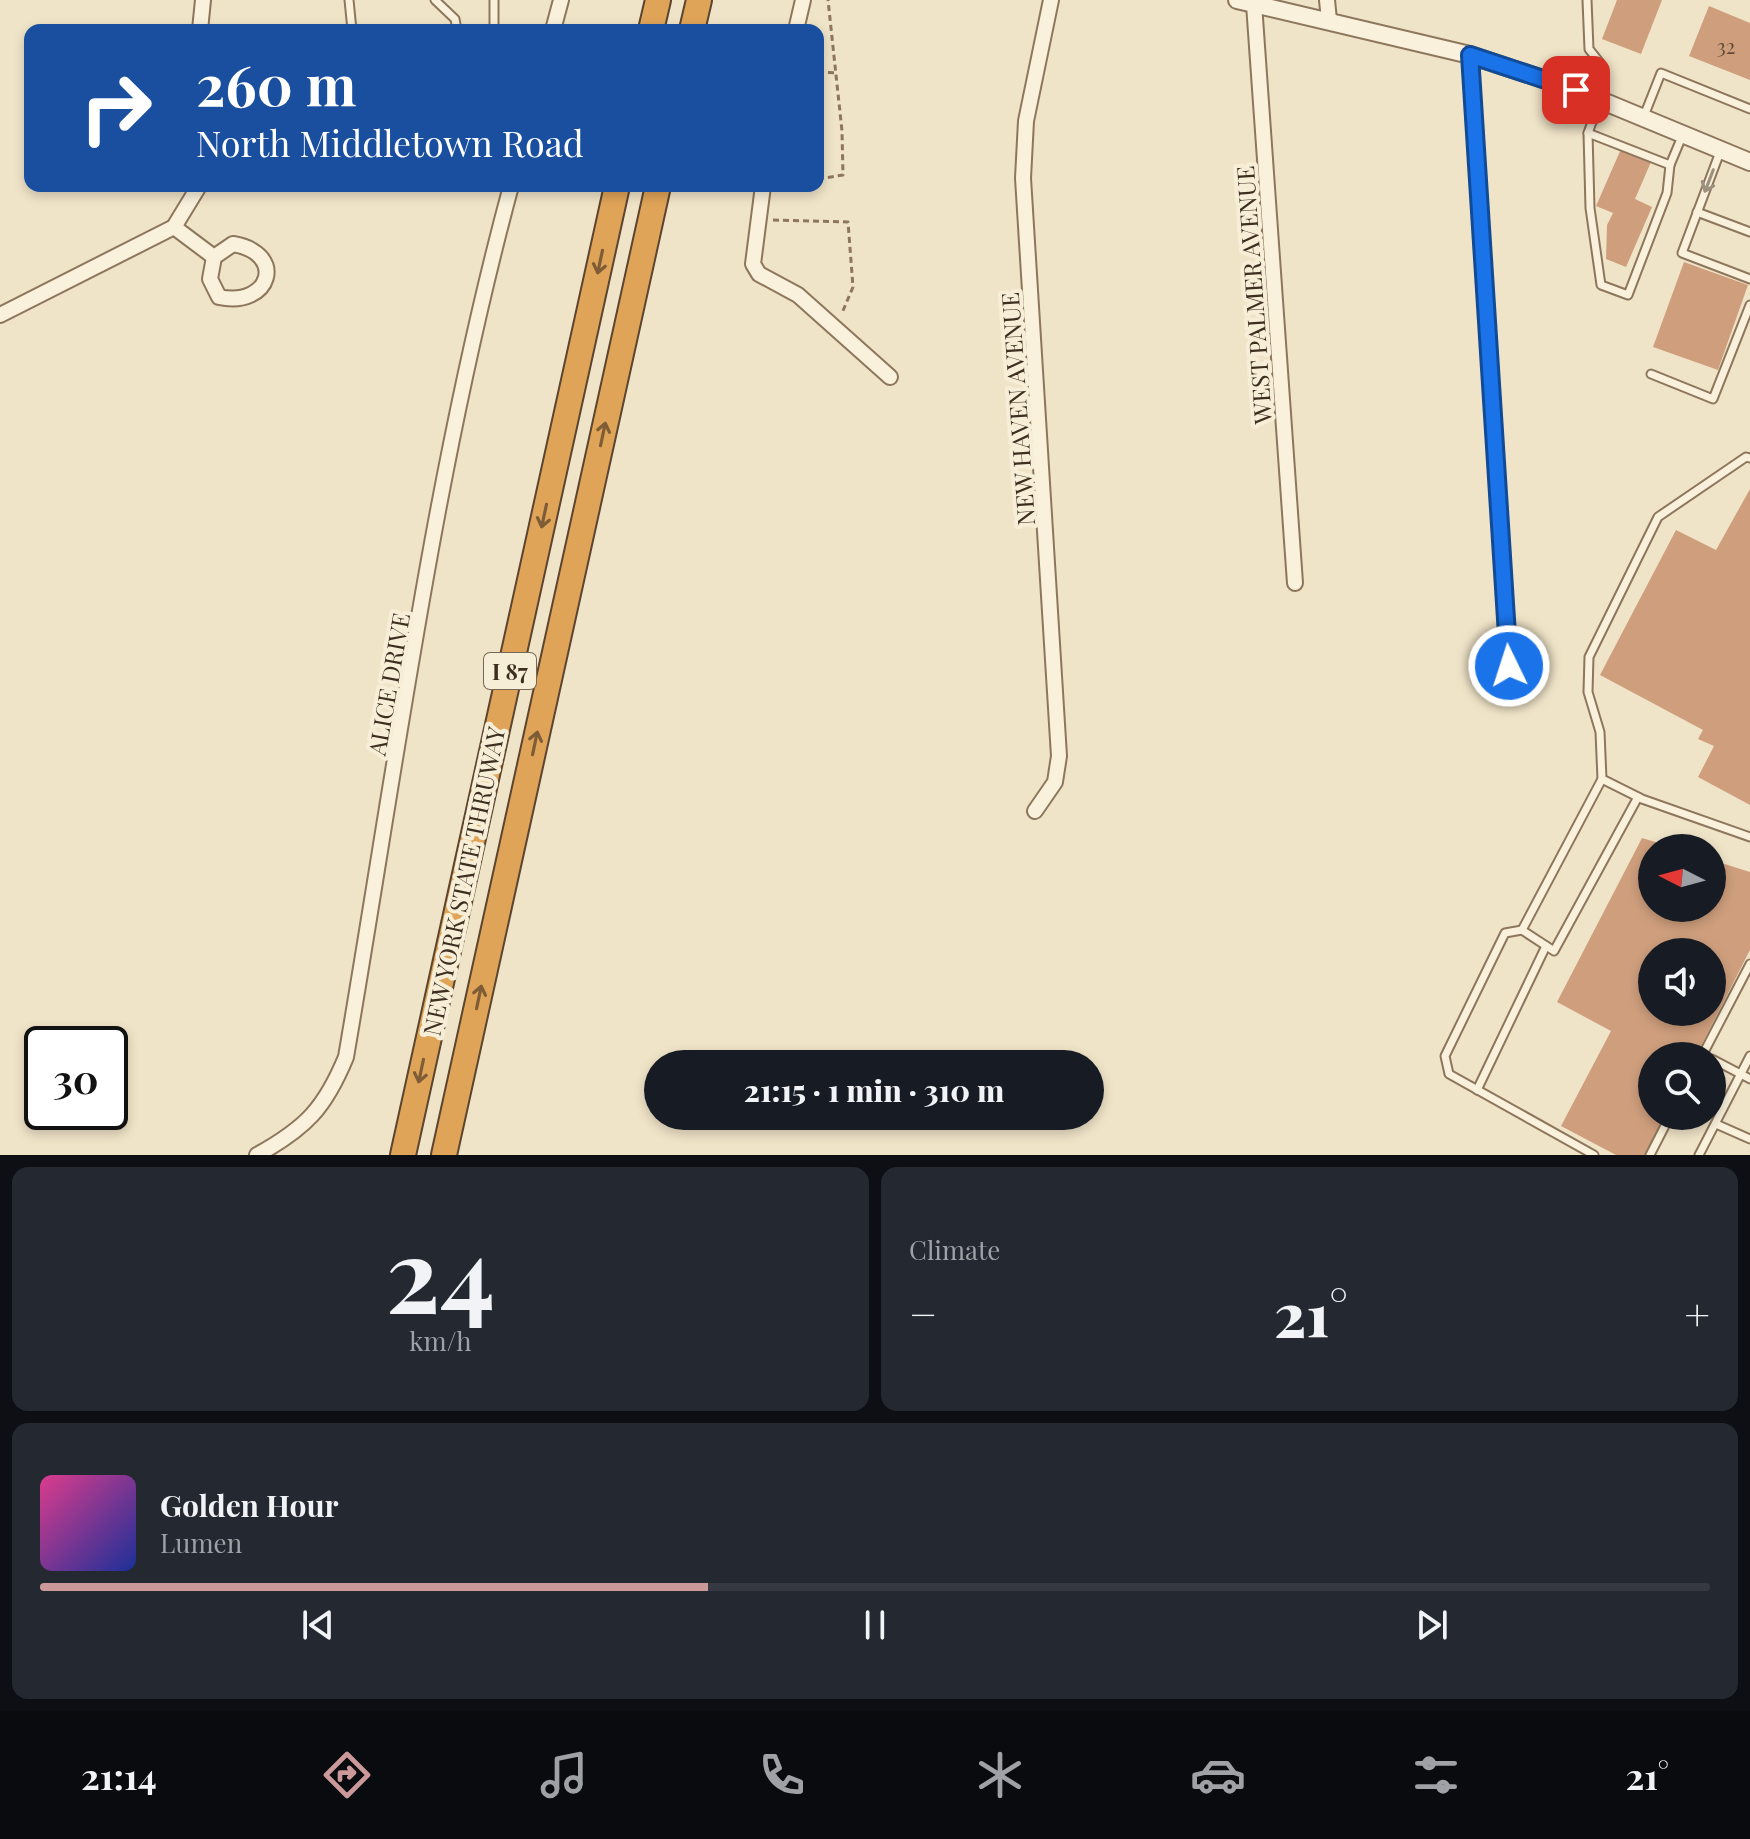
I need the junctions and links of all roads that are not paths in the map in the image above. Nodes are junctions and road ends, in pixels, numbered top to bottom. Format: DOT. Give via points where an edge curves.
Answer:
graph roads {
  1 [pos="203,0"];
  2 [pos="349,0"];
  3 [pos="435,0"];
  4 [pos="494,0"];
  5 [pos="561,0"];
  6 [pos="658,0"];
  7 [pos="699,0"];
  8 [pos="803,0"];
  9 [pos="1051,0"];
  10 [pos="1327,0"];
  11 [pos="1587,0"];
  12 [pos="1246,2"];
  13 [pos="1329,20"];
  14 [pos="201,24"];
  15 [pos="351,24"];
  16 [pos="456,24"];
  17 [pos="494,24"];
  18 [pos="555,24"];
  19 [pos="652,24"];
  20 [pos="693,24"];
  21 [pos="797,24"];
  22 [pos="1470,55"];
  23 [pos="1595,98"];
  24 [pos="1750,109"];
  25 [pos="1644,118"];
  26 [pos="1588,133"];
  27 [pos="1683,134"];
  28 [pos="1721,150"];
  29 [pos="1750,162"];
  30 [pos="1670,165"];
  31 [pos="195,192"];
  32 [pos="510,192"];
  33 [pos="616,192"];
  34 [pos="657,192"];
  35 [pos="762,192"];
  36 [pos="1697,212"];
  37 [pos="174,227"];
  38 [pos="1750,232"];
  39 [pos="214,257"];
  40 [pos="1750,279"];
  41 [pos="1750,305"];
  42 [pos="0,315"];
  43 [pos="1651,374"];
  44 [pos="890,377"];
  45 [pos="1750,447"];
  46 [pos="1748,458"];
  47 [pos="1295,583"];
  48 [pos="1509,666"];
  49 [pos="1602,779"];
  50 [pos="1638,797"];
  51 [pos="1035,811"];
  52 [pos="1750,837"];
  53 [pos="1522,930"];
  54 [pos="1546,946"];
  55 [pos="1750,964"];
  56 [pos="1711,1042"];
  57 [pos="1750,1056"];
  58 [pos="1726,1066"];
  59 [pos="1741,1074"];
  60 [pos="1750,1079"];
  61 [pos="1477,1090"];
  62 [pos="1726,1104"];
  63 [pos="1726,1128"];
  64 [pos="1663,1130"];
  65 [pos="1713,1130"];
  66 [pos="1750,1139"];
  67 [pos="257,1155"];
  68 [pos="403,1155"];
  69 [pos="444,1155"];
  70 [pos="1594,1155"];
  71 [pos="1650,1155"];
  72 [pos="1699,1155"];
  1 -- 14 [label="street"];
  2 -- 15 [label="lane"];
  3 -- 16 [label="lane"];
  4 -- 17 [label="lane"];
  5 -- 18 [label="street"];
  6 -- 19 [label="highway"];
  7 -- 20 [label="highway"];
  8 -- 21 [label="street"];
  9 -- 51 [label="street, NEW HAVEN AVENUE" via="1026,121 1023,178 1059,756 1055,782"];
  10 -- 13 [label="street"];
  11 -- 23 [label="lane" via="1589,49 1600,63"];
  12 -- 13 [label="street"];
  12 -- 47 [label="street, WEST PALMER AVENUE"];
  13 -- 22 [label="street"];
  22 -- 23 [label="street"];
  22 -- 48 [label="street"];
  23 -- 25 [label="street"];
  23 -- 26 [label="lane"];
  24 -- 25 [label="lane" via="1661,73"];
  25 -- 27 [label="street"];
  26 -- 30 [label="lane"];
  26 -- 30 [label="lane" via="1590,208 1601,285 1628,295 1667,193"];
  27 -- 28 [label="street"];
  27 -- 30 [label="lane"];
  28 -- 29 [label="street"];
  28 -- 36 [label="lane, one-way"];
  31 -- 37 [label="street"];
  32 -- 67 [label="street, ALICE DRIVE" via="474,334 346,1057 315,1116 291,1137"];
  33 -- 68 [label="highway, NEW YORK STATE THRUWAY / I 87, one-way"];
  69 -- 34 [label="highway, NEW YORK STATE THRUWAY / I 87, one-way"];
  35 -- 44 [label="street" via="753,264 759,274 798,295"];
  36 -- 38 [label="lane"];
  36 -- 40 [label="lane" via="1682,253"];
  37 -- 39 [label="street"];
  37 -- 42 [label="street"];
  39 -- 39 [label="street" via="210,279 219,297 236,301 262,287 267,273 263,258 251,247 233,244"];
  41 -- 43 [label="lane" via="1713,399"];
  45 -- 46 [label="lane"];
  46 -- 49 [label="lane" via="1658,517 1589,657 1588,692 1600,732"];
  49 -- 50 [label="lane"];
  49 -- 53 [label="lane"];
  50 -- 52 [label="lane"];
  50 -- 54 [label="lane" via="1554,951"];
  53 -- 54 [label="lane"];
  53 -- 61 [label="lane" via="1505,933 1445,1056 1449,1074"];
  54 -- 61 [label="lane"];
  55 -- 56 [label="lane"];
  57 -- 59 [label="lane"];
  58 -- 59 [label="lane"];
  59 -- 60 [label="lane"];
  59 -- 62 [label="lane"];
  61 -- 70 [label="lane"];
  63 -- 66 [label="lane"];
  64 -- 71 [label="lane"];
  65 -- 72 [label="lane"];
}
